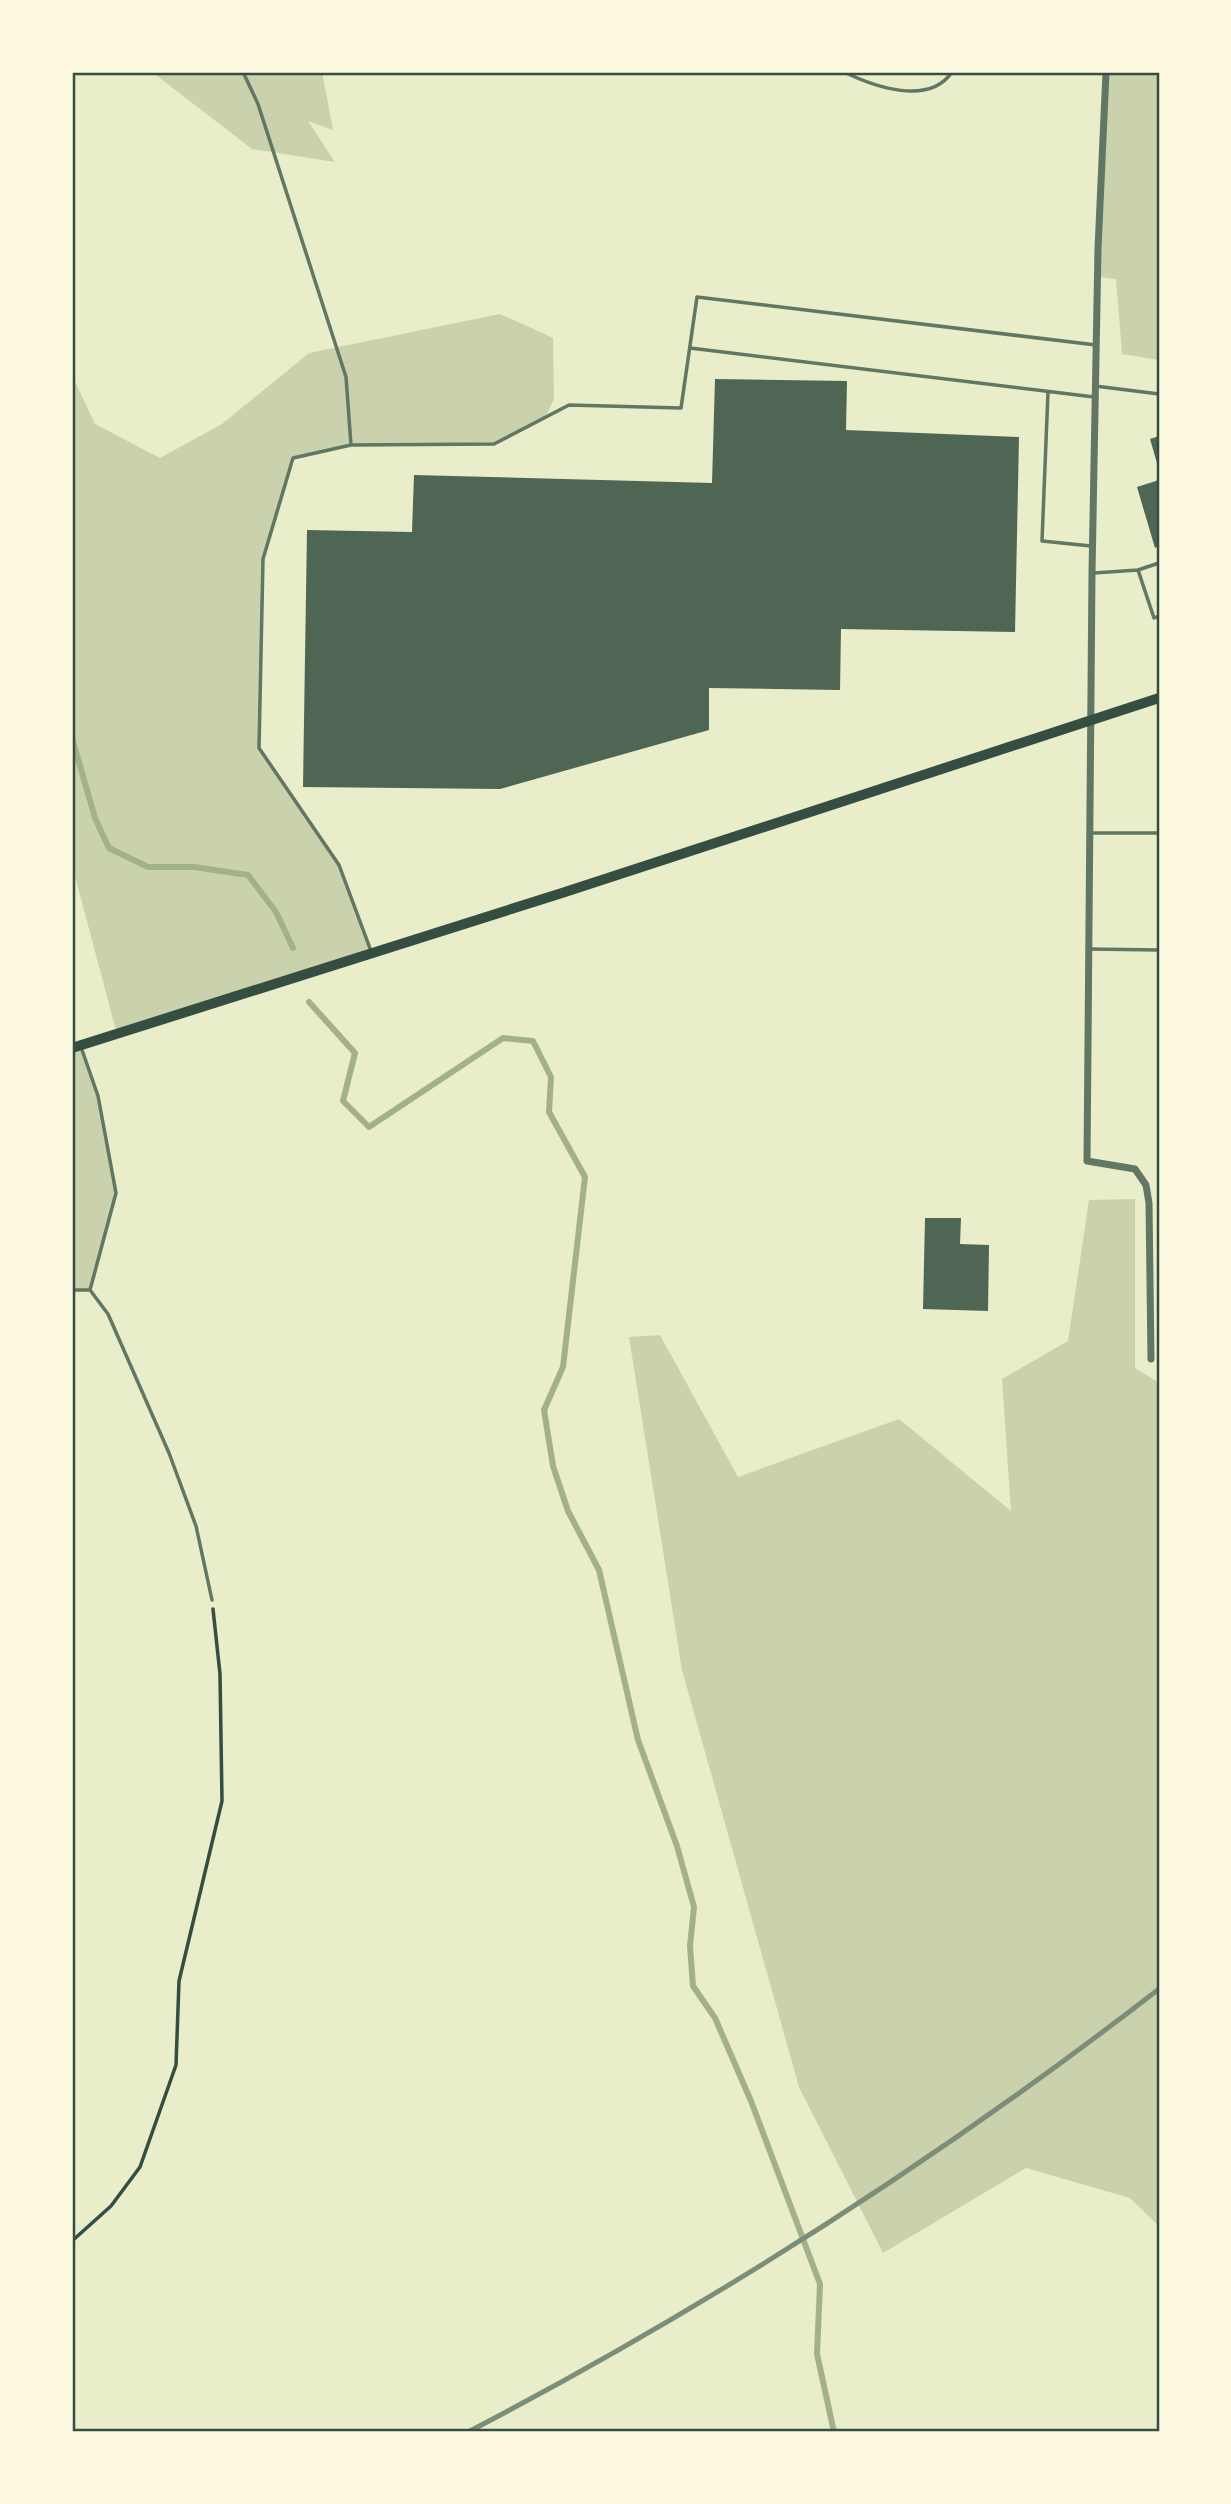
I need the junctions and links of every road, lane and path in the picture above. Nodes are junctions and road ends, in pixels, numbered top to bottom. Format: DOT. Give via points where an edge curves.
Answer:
graph roads {
  1 [pos="243,72"];
  2 [pos="845,72"];
  3 [pos="952,72"];
  4 [pos="1106,72"];
  5 [pos="1097,345"];
  6 [pos="690,348"];
  7 [pos="1096,386"];
  8 [pos="1048,393"];
  9 [pos="1159,394"];
  10 [pos="1095,397"];
  11 [pos="351,445"];
  12 [pos="1093,546"];
  13 [pos="1159,563"];
  14 [pos="1138,570"];
  15 [pos="1092,573"];
  16 [pos="1159,616"];
  17 [pos="1159,698"];
  18 [pos="1092,719"];
  19 [pos="1091,833"];
  20 [pos="1159,833"];
  21 [pos="1089,949"];
  22 [pos="1159,950"];
  23 [pos="372,953"];
  24 [pos="76,1047"];
  25 [pos="72,1290"];
  26 [pos="90,1290"];
  27 [pos="1151,1359"];
  28 [pos="212,1600"];
  29 [pos="72,2241"];
  1 -- 11 [label="lane" via="258,104 344,369"];
  2 -- 3 [label="lane" via="870,84 930,90"];
  4 -- 5 [label="street"];
  5 -- 6 [label="lane" via="696,297"];
  5 -- 7 [label="street"];
  6 -- 8 [label="lane"];
  6 -- 11 [label="lane" via="681,408 569,405 494,444"];
  7 -- 9 [label="lane"];
  7 -- 10 [label="street"];
  8 -- 10 [label="lane"];
  8 -- 12 [label="lane" via="1042,541"];
  10 -- 12 [label="street"];
  11 -- 23 [label="lane" via="293,457 263,559 259,748 339,865"];
  12 -- 15 [label="street"];
  13 -- 14 [label="lane"];
  14 -- 15 [label="lane"];
  14 -- 16 [label="lane" via="1154,618"];
  15 -- 18 [label="street"];
  17 -- 18 [label="main road"];
  18 -- 19 [label="street"];
  18 -- 23 [label="main road"];
  19 -- 20 [label="lane"];
  19 -- 21 [label="street"];
  21 -- 22 [label="lane"];
  21 -- 27 [label="street" via="1087,1161 1135,1169 1146,1185"];
  23 -- 24 [label="main road"];
  24 -- 26 [label="lane" via="101,1108 116,1193"];
  25 -- 26 [label="lane"];
  26 -- 28 [label="lane" via="108,1314 169,1453 196,1526"];
  28 -- 29 [label="path" via="220,1674 222,1801 179,1981 176,2065 140,2166 111,2206"];
}
